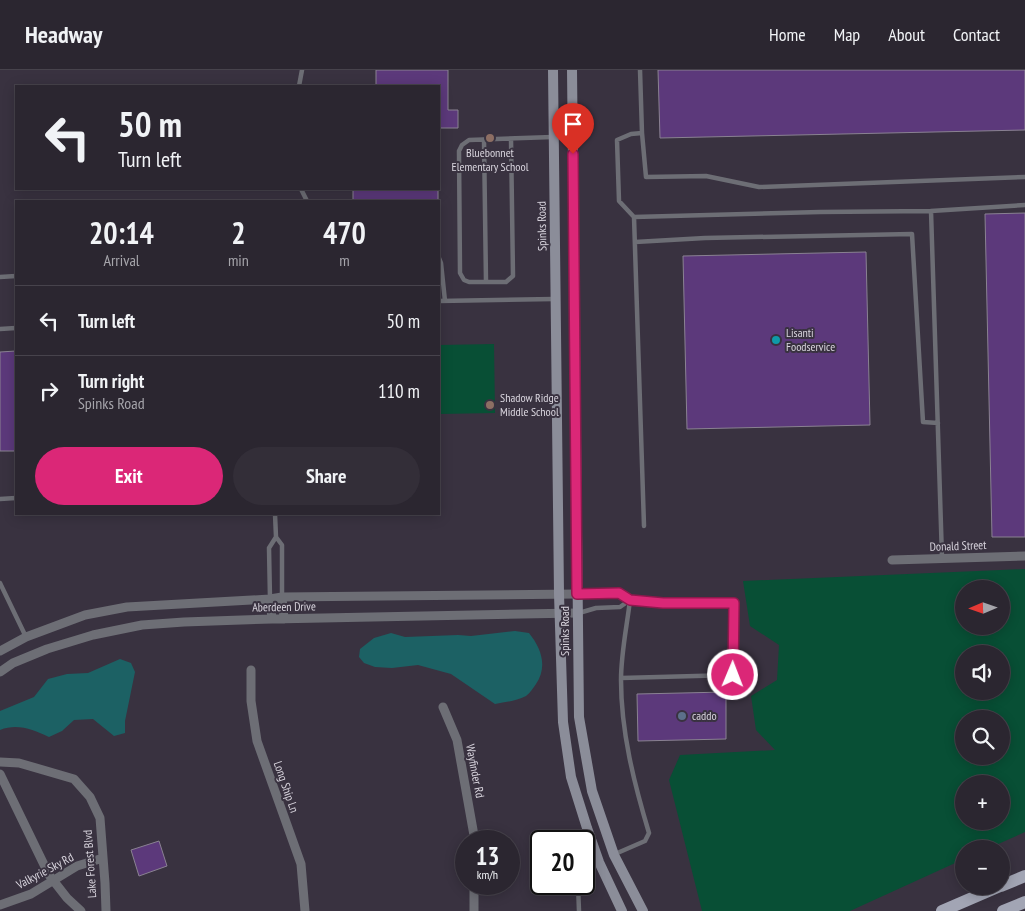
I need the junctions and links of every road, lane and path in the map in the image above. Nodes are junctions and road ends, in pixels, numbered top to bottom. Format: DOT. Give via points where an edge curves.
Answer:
graph roads {
  1 [pos="302,70"];
  2 [pos="553,70"];
  3 [pos="572,70"];
  4 [pos="640,70"];
  5 [pos="299,85"];
  6 [pos="642,133"];
  7 [pos="554,137"];
  8 [pos="573,137"];
  9 [pos="511,139"];
  10 [pos="484,140"];
  11 [pos="1025,177"];
  12 [pos="1025,205"];
  13 [pos="931,211"];
  14 [pos="634,217"];
  15 [pos="635,242"];
  16 [pos="440,260"];
  17 [pos="15,276"];
  18 [pos="441,276"];
  19 [pos="0,277"];
  20 [pos="486,282"];
  21 [pos="556,299"];
  22 [pos="575,299"];
  23 [pos="442,301"];
  24 [pos="15,328"];
  25 [pos="0,329"];
  26 [pos="938,423"];
  27 [pos="15,498"];
  28 [pos="0,499"];
  29 [pos="275,515"];
  30 [pos="644,526"];
  31 [pos="276,537"];
  32 [pos="1025,556"];
  33 [pos="942,558"];
  34 [pos="892,560"];
  35 [pos="0,583"];
  36 [pos="559,594"];
  37 [pos="577,594"];
  38 [pos="282,597"];
  39 [pos="270,599"];
  40 [pos="630,600"];
  41 [pos="560,613"];
  42 [pos="577,613"];
  43 [pos="272,619"];
  44 [pos="284,619"];
  45 [pos="26,637"];
  46 [pos="0,651"];
  47 [pos="251,670"];
  48 [pos="0,672"];
  49 [pos="621,678"];
  50 [pos="443,707"];
  51 [pos="0,762"];
  52 [pos="0,774"];
  53 [pos="473,830"];
  54 [pos="614,855"];
  55 [pos="103,858"];
  56 [pos="599,862"];
  57 [pos="595,865"];
  58 [pos="1025,876"];
  59 [pos="53,880"];
  60 [pos="1010,882"];
  61 [pos="474,895"];
  62 [pos="578,895"];
  63 [pos="980,895"];
  64 [pos="1025,902"];
  65 [pos="0,906"];
  66 [pos="81,911"];
  67 [pos="106,911"];
  68 [pos="305,911"];
  69 [pos="474,911"];
  70 [pos="579,911"];
  71 [pos="622,911"];
  72 [pos="643,911"];
  73 [pos="942,911"];
  74 [pos="1003,911"];
  1 -- 5 [label="lane"];
  2 -- 7 [label="main road, Spinks Road"];
  3 -- 8 [label="main road, Spinks Road"];
  4 -- 6 [label="lane"];
  6 -- 11 [label="lane" via="646,177 706,176 759,187"];
  6 -- 14 [label="lane" via="617,140 619,201"];
  7 -- 8 [label="main road"];
  7 -- 9 [label="lane"];
  7 -- 21 [label="main road, Spinks Road"];
  8 -- 22 [label="main road, Spinks Road"];
  9 -- 10 [label="lane"];
  9 -- 20 [label="lane" via="513,276 506,282"];
  10 -- 20 [label="lane"];
  10 -- 20 [label="lane" via="465,142 459,151 460,273 469,282"];
  12 -- 13 [label="lane"];
  13 -- 14 [label="lane"];
  13 -- 26 [label="lane"];
  14 -- 15 [label="lane"];
  15 -- 26 [label="lane" via="912,234 923,422"];
  15 -- 30 [label="lane"];
  16 -- 18 [label="lane"];
  17 -- 19 [label="lane"];
  18 -- 23 [label="lane"];
  21 -- 22 [label="main road"];
  21 -- 23 [label="lane"];
  21 -- 36 [label="main road, Spinks Road"];
  22 -- 37 [label="main road, Spinks Road"];
  24 -- 25 [label="lane"];
  26 -- 33 [label="lane"];
  27 -- 28 [label="lane"];
  29 -- 31 [label="lane"];
  31 -- 38 [label="lane" via="282,545"];
  31 -- 39 [label="lane" via="269,548"];
  32 -- 33 [label="street, Donald Street"];
  33 -- 34 [label="street, Donald Street"];
  35 -- 45 [label="lane"];
  36 -- 37 [label="street, Aberdeen Drive"];
  36 -- 38 [label="street, Aberdeen Drive"];
  36 -- 41 [label="main road, Spinks Road"];
  37 -- 40 [label="lane" via="619,593"];
  37 -- 42 [label="main road, Spinks Road"];
  38 -- 39 [label="street, Aberdeen Drive"];
  38 -- 44 [label="street"];
  39 -- 43 [label="street"];
  39 -- 45 [label="street, Aberdeen Drive" via="127,607 85,615"];
  40 -- 42 [label="lane" via="620,607"];
  40 -- 49 [label="lane"];
  40 -- 49 [label="lane" via="734,603 733,675"];
  41 -- 42 [label="street, Aberdeen Drive"];
  41 -- 44 [label="street, Aberdeen Drive"];
  41 -- 56 [label="main road, Spinks Road" via="563,722 571,777"];
  42 -- 54 [label="main road, Spinks Road" via="579,717 592,792"];
  43 -- 44 [label="street, Aberdeen Drive"];
  43 -- 48 [label="street, Aberdeen Drive" via="142,625 47,649"];
  45 -- 46 [label="street, Aberdeen Drive"];
  47 -- 68 [label="street, Long Ship Ln" via="251,701 257,741 301,864"];
  49 -- 54 [label="lane" via="626,744 649,833 645,841"];
  50 -- 53 [label="street, Wayfinder Rd" via="457,740"];
  51 -- 55 [label="street, Lake Forest Blvd" via="19,763 74,779 90,797 100,818"];
  52 -- 59 [label="street, Lake Forest Blvd"];
  54 -- 56 [label="main road"];
  54 -- 72 [label="main road, Spinks Road"];
  55 -- 59 [label="street, Valkyrie Sky Rd" via="77,866"];
  55 -- 67 [label="street, Lake Forest Blvd"];
  56 -- 57 [label="lane"];
  56 -- 71 [label="main road, Spinks Road"];
  58 -- 60 [label="main road"];
  59 -- 65 [label="street, Valkyrie Sky Rd" via="31,894"];
  59 -- 66 [label="street, Lake Forest Blvd"];
  61 -- 69 [label="street"];
  62 -- 70 [label="lane"];
  63 -- 73 [label="main road"];
  64 -- 74 [label="main road"];
}
